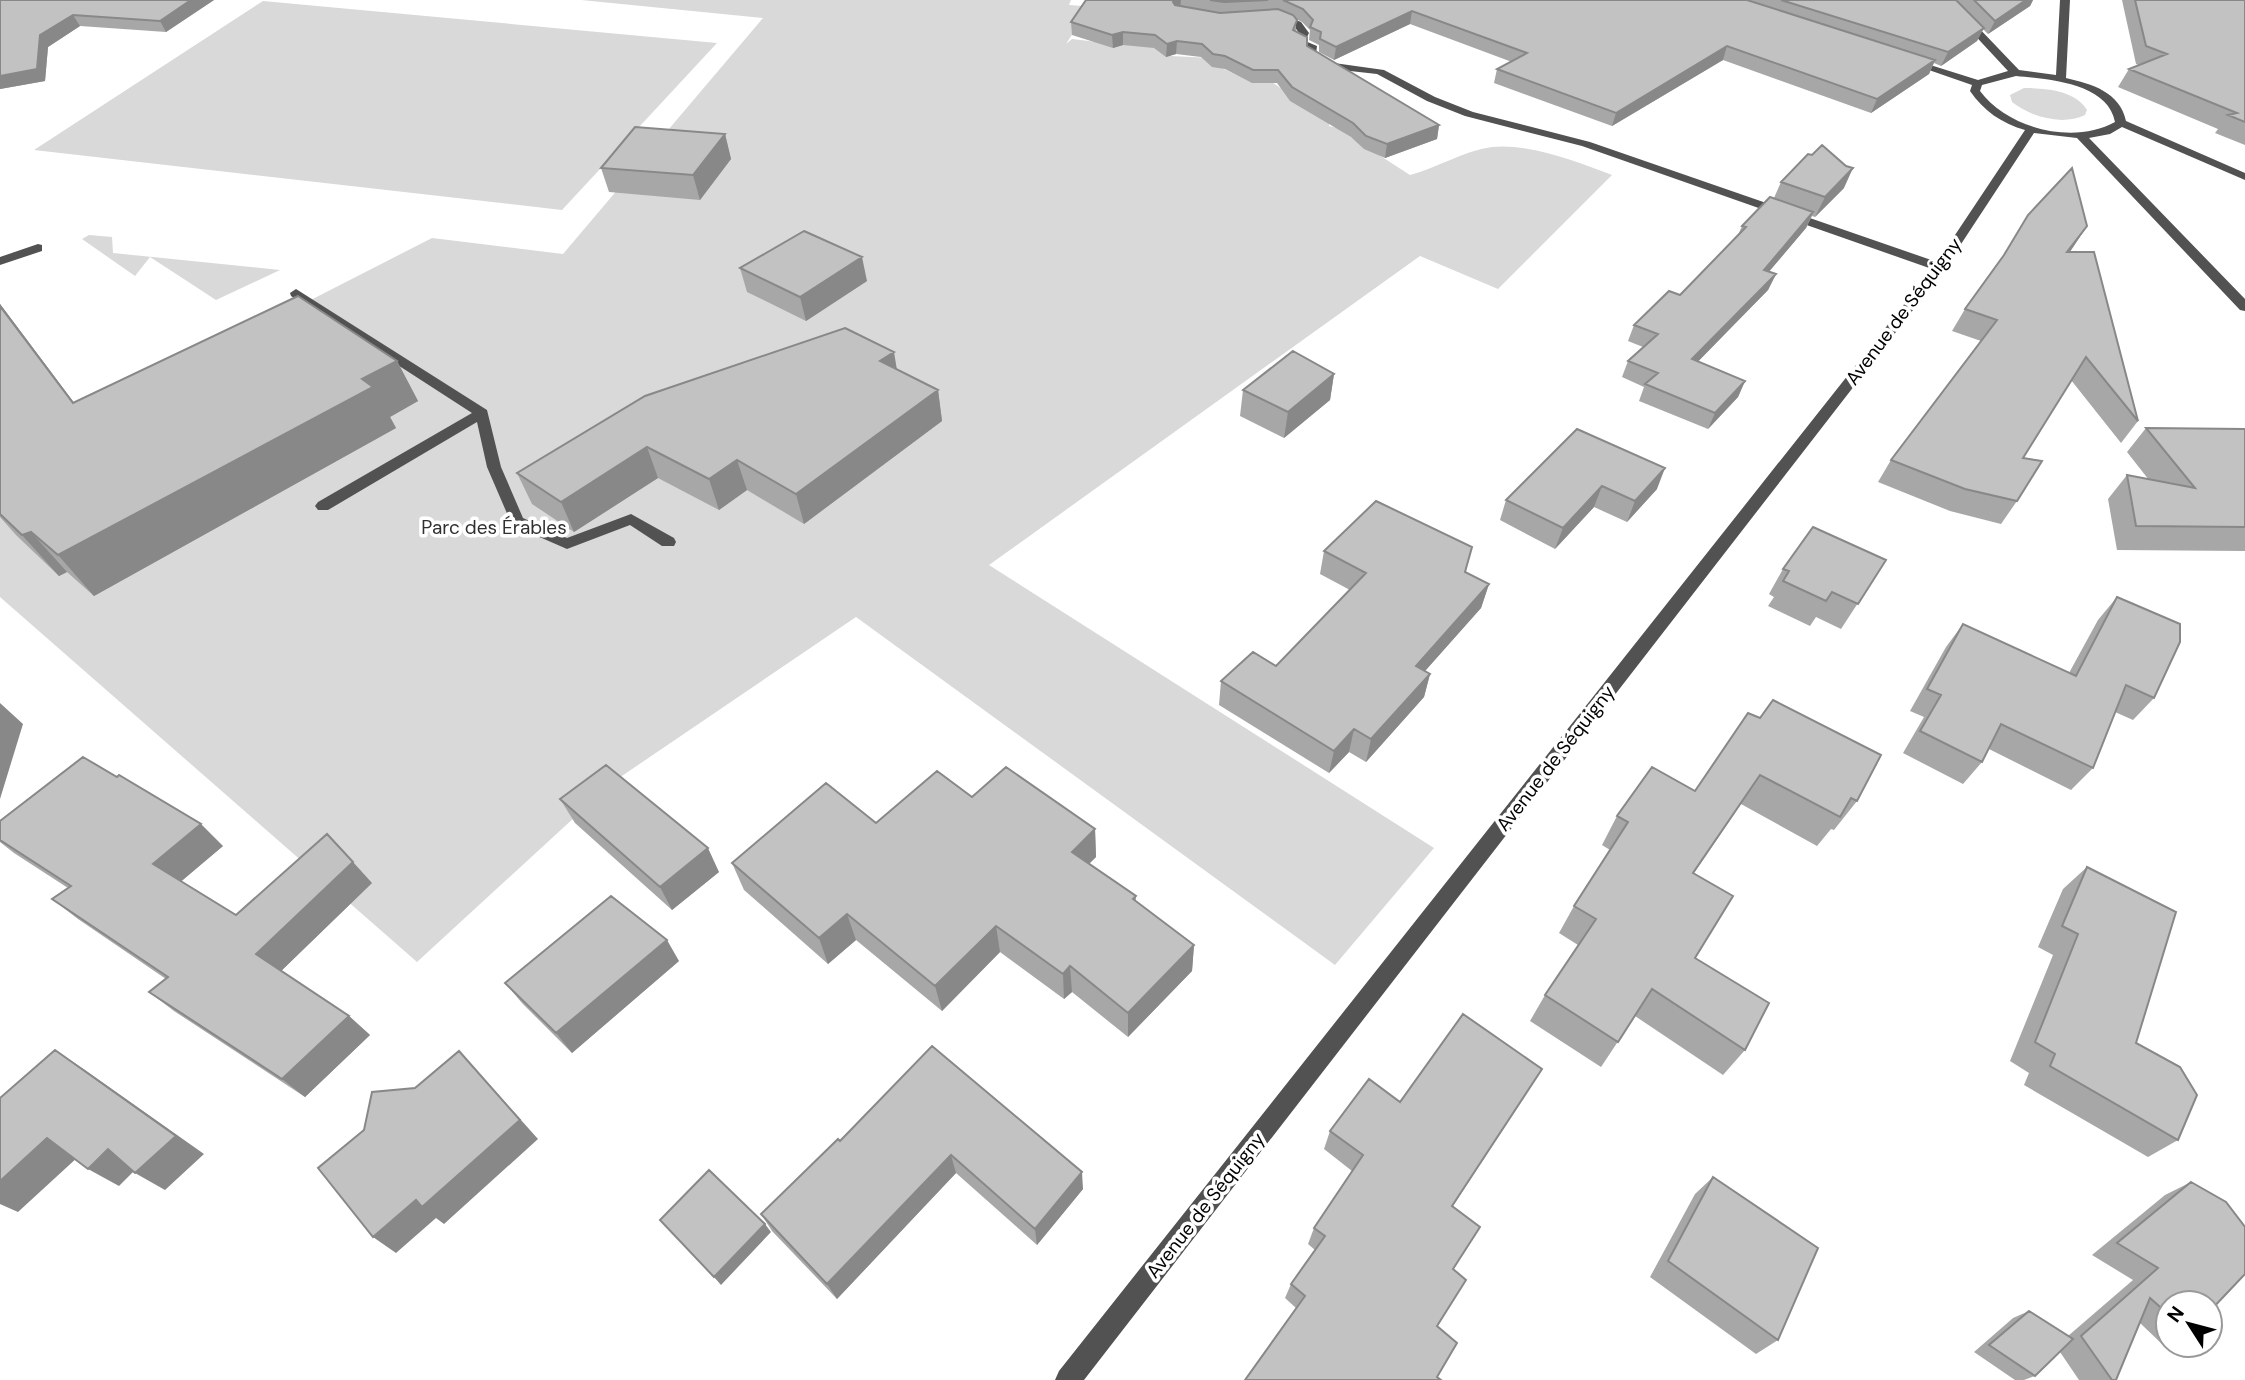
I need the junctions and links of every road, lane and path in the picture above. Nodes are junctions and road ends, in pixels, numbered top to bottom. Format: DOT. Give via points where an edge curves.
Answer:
graph roads {
  1 [pos="1947,0"];
  2 [pos="2065,0"];
  3 [pos="1267,15"];
  4 [pos="1903,59"];
  5 [pos="2016,73"];
  6 [pos="2061,79"];
  7 [pos="1978,83"];
  8 [pos="2121,123"];
  9 [pos="2031,128"];
  10 [pos="2080,135"];
  11 [pos="2245,177"];
  12 [pos="38,248"];
  13 [pos="0,261"];
  14 [pos="1940,267"];
  15 [pos="296,293"];
  16 [pos="2245,307"];
  17 [pos="482,413"];
  18 [pos="323,506"];
  19 [pos="668,542"];
  20 [pos="1068,1380"];
  1 -- 5 [label="street"];
  2 -- 6 [label="street"];
  3 -- 14 [label="street" via="1298,24 1304,33 1299,42 1332,66 1380,72 1469,114 1586,144"];
  4 -- 7 [label="street"];
  5 -- 6 [label="street"];
  5 -- 7 [label="street"];
  6 -- 8 [label="street" via="2107,98 2122,114"];
  7 -- 9 [label="street" via="1979,101 2009,121"];
  8 -- 10 [label="street" via="2101,134"];
  8 -- 11 [label="street"];
  9 -- 10 [label="street"];
  9 -- 14 [label="street, Avenue de Séquigny"];
  10 -- 16 [label="street"];
  12 -- 13 [label="street"];
  14 -- 20 [label="street, Avenue de Séquigny"];
  15 -- 17 [label="street"];
  17 -- 18 [label="street"];
  17 -- 19 [label="street" via="494,467 517,521 567,544 631,519"];
}
